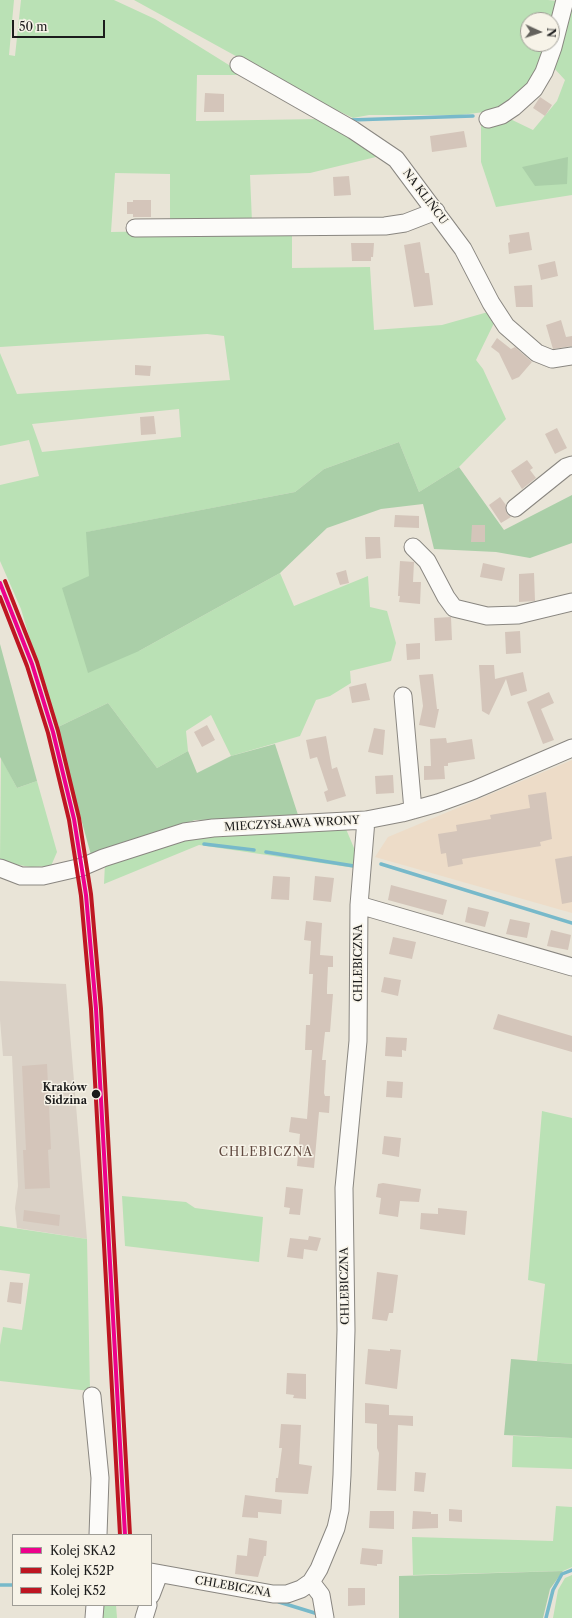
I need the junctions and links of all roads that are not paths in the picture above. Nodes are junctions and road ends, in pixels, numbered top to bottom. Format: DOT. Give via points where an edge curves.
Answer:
graph roads {
  1 [pos="565,0"];
  2 [pos="239,65"];
  3 [pos="488,119"];
  4 [pos="436,211"];
  5 [pos="135,228"];
  6 [pos="572,356"];
  7 [pos="572,465"];
  8 [pos="515,508"];
  9 [pos="413,547"];
  10 [pos="572,602"];
  11 [pos="403,696"];
  12 [pos="572,748"];
  13 [pos="413,810"];
  14 [pos="366,820"];
  15 [pos="2,874"];
  16 [pos="359,904"];
  17 [pos="572,967"];
  18 [pos="92,1396"];
  19 [pos="98,1534"];
  20 [pos="155,1573"];
  21 [pos="311,1582"];
  22 [pos="152,1590"];
  23 [pos="95,1606"];
  24 [pos="148,1606"];
  25 [pos="94,1618"];
  26 [pos="144,1618"];
  27 [pos="325,1618"];
  1 -- 3 [label="street" via="553,47 544,72 534,89 502,115"];
  2 -- 4 [label="street, NA KLIŃCU" via="353,130 396,159"];
  4 -- 5 [label="street" via="405,223 386,226"];
  4 -- 6 [label="street, NA KLIŃCU" via="464,249 491,303 506,326 537,354 552,359"];
  7 -- 8 [label="street" via="566,467"];
  9 -- 10 [label="street" via="427,561 454,608 487,616 518,614"];
  11 -- 13 [label="street"];
  12 -- 13 [label="street, MIECZYSŁAWA WRONY" via="474,790"];
  13 -- 14 [label="street, MIECZYSŁAWA WRONY"];
  14 -- 15 [label="street, MIECZYSŁAWA WRONY" via="212,828 184,832 82,867 28,876"];
  14 -- 16 [label="street, CHLEBICZNA"];
  16 -- 17 [label="street"];
  16 -- 21 [label="street, CHLEBICZNA" via="358,1041 344,1188 346,1330 340,1510 336,1528"];
  18 -- 19 [label="street" via="100,1478"];
  20 -- 21 [label="street, CHLEBICZNA" via="274,1594 287,1594"];
  20 -- 22 [label="street"];
  21 -- 27 [label="street" via="321,1595"];
  23 -- 25 [label="street"];
  24 -- 26 [label="street"];
}
